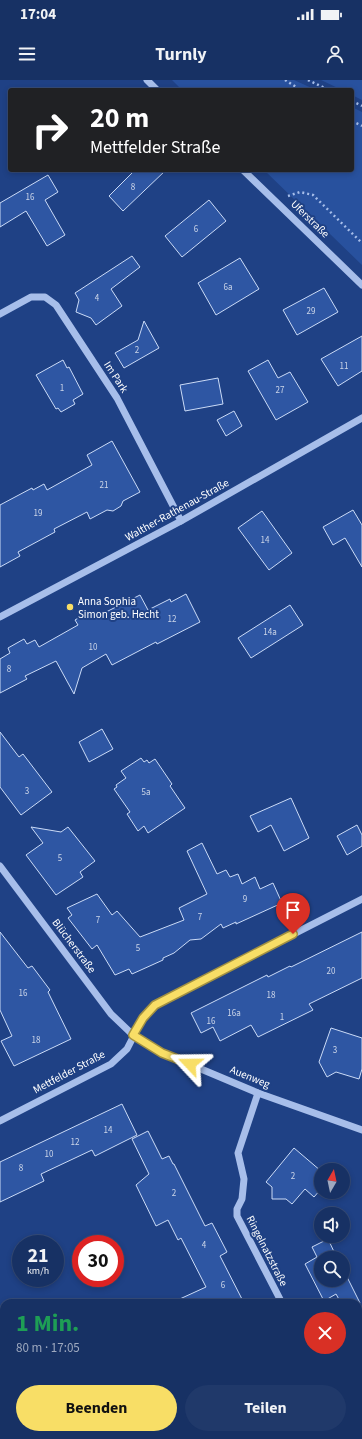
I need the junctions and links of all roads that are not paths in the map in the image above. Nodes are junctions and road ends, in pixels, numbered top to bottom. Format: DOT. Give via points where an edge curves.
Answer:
graph roads {
  1 [pos="147,80"];
  2 [pos="155,88"];
  3 [pos="245,172"];
  4 [pos="362,285"];
  5 [pos="0,314"];
  6 [pos="362,418"];
  7 [pos="181,521"];
  8 [pos="0,617"];
  9 [pos="0,866"];
  10 [pos="362,899"];
  11 [pos="133,1035"];
  12 [pos="258,1093"];
  13 [pos="0,1121"];
  14 [pos="362,1130"];
  15 [pos="280,1299"];
  1 -- 2 [label="street"];
  3 -- 4 [label="street, Uferstraße"];
  5 -- 7 [label="street, Im Park" via="31,297 45,296 56,305 117,398"];
  6 -- 7 [label="street, Walther-Rathenau-Straße"];
  7 -- 8 [label="street, Walther-Rathenau-Straße"];
  9 -- 11 [label="street, Blücherstraße" via="111,1014"];
  10 -- 11 [label="street, Mettfelder Straße" via="155,1005"];
  11 -- 12 [label="street, Auenweg" via="162,1053"];
  11 -- 13 [label="street, Mettfelder Straße" via="127,1049 111,1064"];
  12 -- 14 [label="street, Auenweg"];
  12 -- 15 [label="street, Ringelnatzstraße" via="238,1153 244,1179 237,1216"];
}
